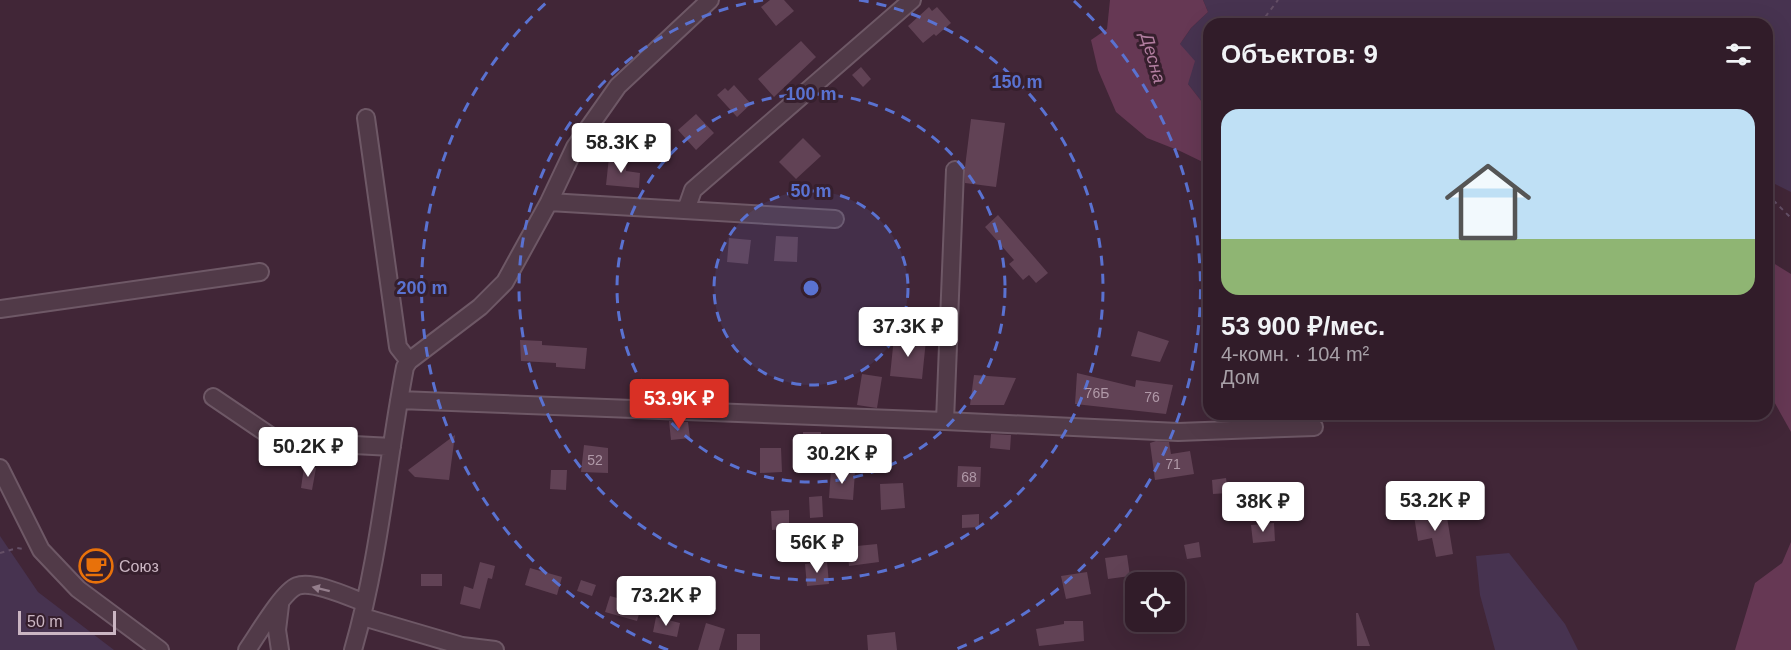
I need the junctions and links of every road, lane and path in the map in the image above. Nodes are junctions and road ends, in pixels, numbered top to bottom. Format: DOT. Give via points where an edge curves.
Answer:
graph roads {
  1 [pos="710,0"];
  2 [pos="912,0"];
  3 [pos="1278,0"];
  4 [pos="1264,18"];
  5 [pos="366,118"];
  6 [pos="955,170"];
  7 [pos="1773,200"];
  8 [pos="549,202"];
  9 [pos="686,210"];
  10 [pos="1791,218"];
  11 [pos="835,219"];
  12 [pos="260,272"];
  13 [pos="0,309"];
  14 [pos="407,364"];
  15 [pos="213,397"];
  16 [pos="399,400"];
  17 [pos="945,421"];
  18 [pos="1314,427"];
  19 [pos="392,447"];
  20 [pos="0,468"];
  21 [pos="41,550"];
  22 [pos="0,553"];
  23 [pos="281,601"];
  24 [pos="364,610"];
  25 [pos="160,650"];
  26 [pos="248,650"];
  27 [pos="280,650"];
  28 [pos="353,650"];
  29 [pos="495,650"];
  1 -- 8 [label="street" via="618,86 575,147"];
  2 -- 9 [label="street" via="693,190"];
  3 -- 4 [label="path"];
  5 -- 14 [label="street" via="398,347"];
  6 -- 17 [label="street"];
  7 -- 10 [label="path"];
  8 -- 9 [label="street"];
  8 -- 14 [label="street" via="506,282"];
  9 -- 11 [label="street"];
  12 -- 13 [label="street"];
  14 -- 16 [label="street"];
  15 -- 19 [label="street" via="278,441"];
  16 -- 17 [label="street"];
  16 -- 19 [label="street"];
  17 -- 18 [label="street" via="1178,432"];
  19 -- 24 [label="street"];
  20 -- 21 [label="street"];
  21 -- 22 [label="path" via="17,548"];
  21 -- 25 [label="street" via="78,589"];
  24 -- 23 [label="street, one-way" via="314,586 297,586"];
  23 -- 26 [label="street"];
  23 -- 27 [label="street" via="277,630"];
  24 -- 28 [label="street"];
  24 -- 29 [label="street" via="462,646"];
}
